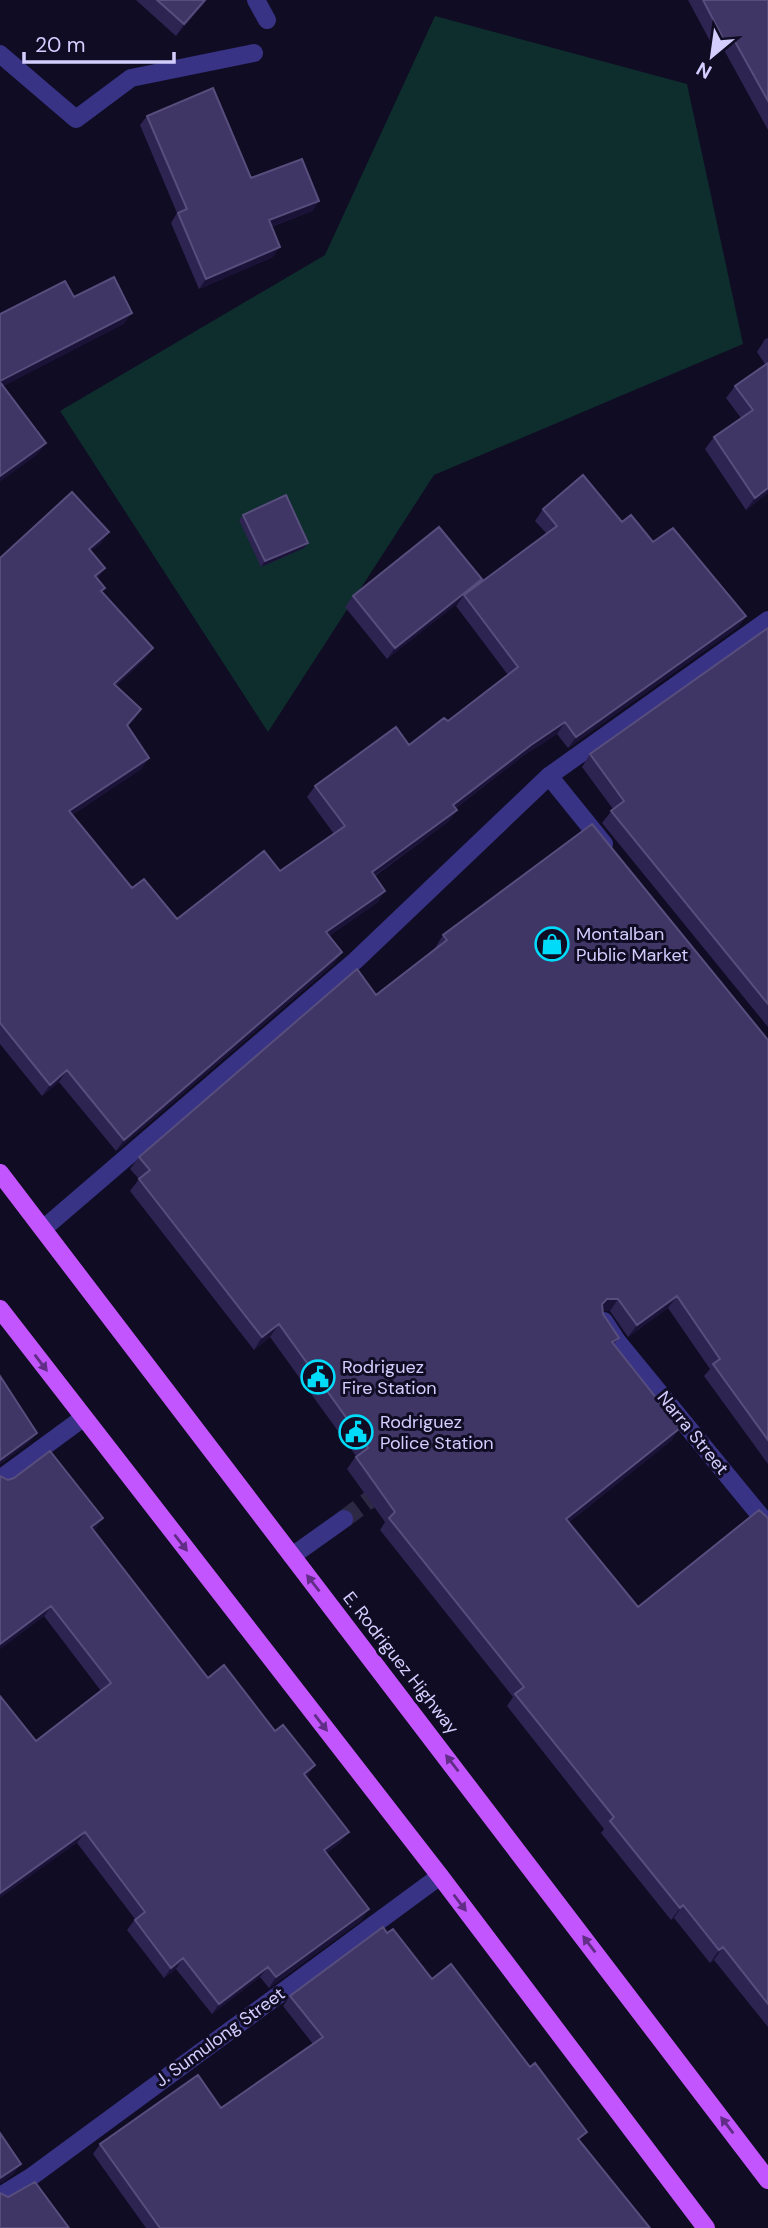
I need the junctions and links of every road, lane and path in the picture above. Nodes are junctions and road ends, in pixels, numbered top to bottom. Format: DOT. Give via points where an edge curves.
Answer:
graph roads {
  1 [pos="256,0"];
  2 [pos="267,20"];
  3 [pos="254,53"];
  4 [pos="0,54"];
  5 [pos="768,620"];
  6 [pos="549,776"];
  7 [pos="614,857"];
  8 [pos="0,1173"];
  9 [pos="43,1229"];
  10 [pos="0,1309"];
  11 [pos="604,1321"];
  12 [pos="83,1418"];
  13 [pos="0,1479"];
  14 [pos="344,1519"];
  15 [pos="768,1525"];
  16 [pos="292,1556"];
  17 [pos="440,1876"];
  18 [pos="768,2180"];
  19 [pos="0,2196"];
  20 [pos="706,2228"];
  1 -- 2 [label="street"];
  3 -- 4 [label="street" via="131,78 76,119"];
  5 -- 6 [label="street"];
  6 -- 7 [label="street"];
  6 -- 9 [label="street" via="355,961"];
  8 -- 9 [label="main road, E. Rodriguez Highway"];
  9 -- 16 [label="main road, E. Rodriguez Highway"];
  10 -- 12 [label="main road, one-way"];
  11 -- 15 [label="street, Narra Street"];
  12 -- 13 [label="street"];
  12 -- 17 [label="main road, one-way"];
  14 -- 16 [label="street"];
  18 -- 16 [label="main road, E. Rodriguez Highway, one-way"];
  17 -- 19 [label="street, J. Sumulong Street"];
  17 -- 20 [label="main road, one-way"];
}
